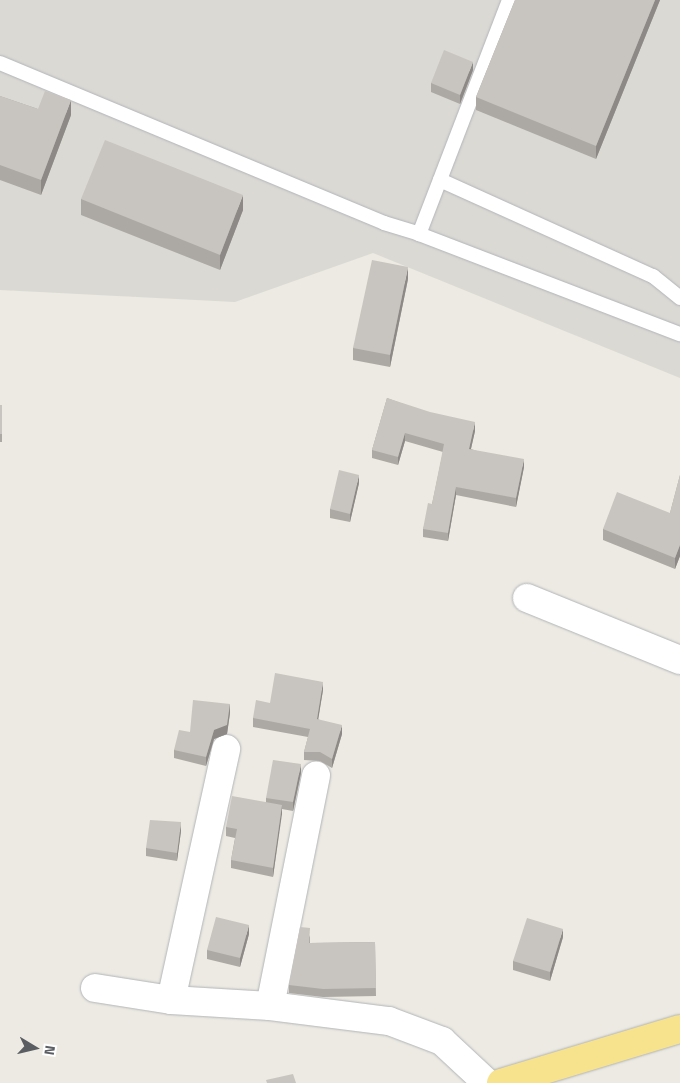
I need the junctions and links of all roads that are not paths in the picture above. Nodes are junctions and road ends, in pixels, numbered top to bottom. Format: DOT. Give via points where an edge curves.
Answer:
graph roads {
  1 [pos="509,0"];
  2 [pos="0,63"];
  3 [pos="440,180"];
  4 [pos="419,234"];
  5 [pos="680,298"];
  6 [pos="680,334"];
  7 [pos="527,598"];
  8 [pos="680,660"];
  9 [pos="226,749"];
  10 [pos="316,776"];
  11 [pos="95,988"];
  12 [pos="171,1000"];
  13 [pos="270,1006"];
  14 [pos="680,1029"];
  15 [pos="487,1083"];
  16 [pos="501,1083"];
  1 -- 3 [label="lane"];
  2 -- 4 [label="lane" via="384,223"];
  3 -- 4 [label="lane"];
  3 -- 5 [label="lane" via="652,276"];
  4 -- 6 [label="lane"];
  7 -- 8 [label="street"];
  9 -- 12 [label="street"];
  10 -- 13 [label="street"];
  11 -- 12 [label="street"];
  12 -- 13 [label="street"];
  13 -- 15 [label="street" via="389,1020 442,1041"];
  14 -- 16 [label="highway"];
}
